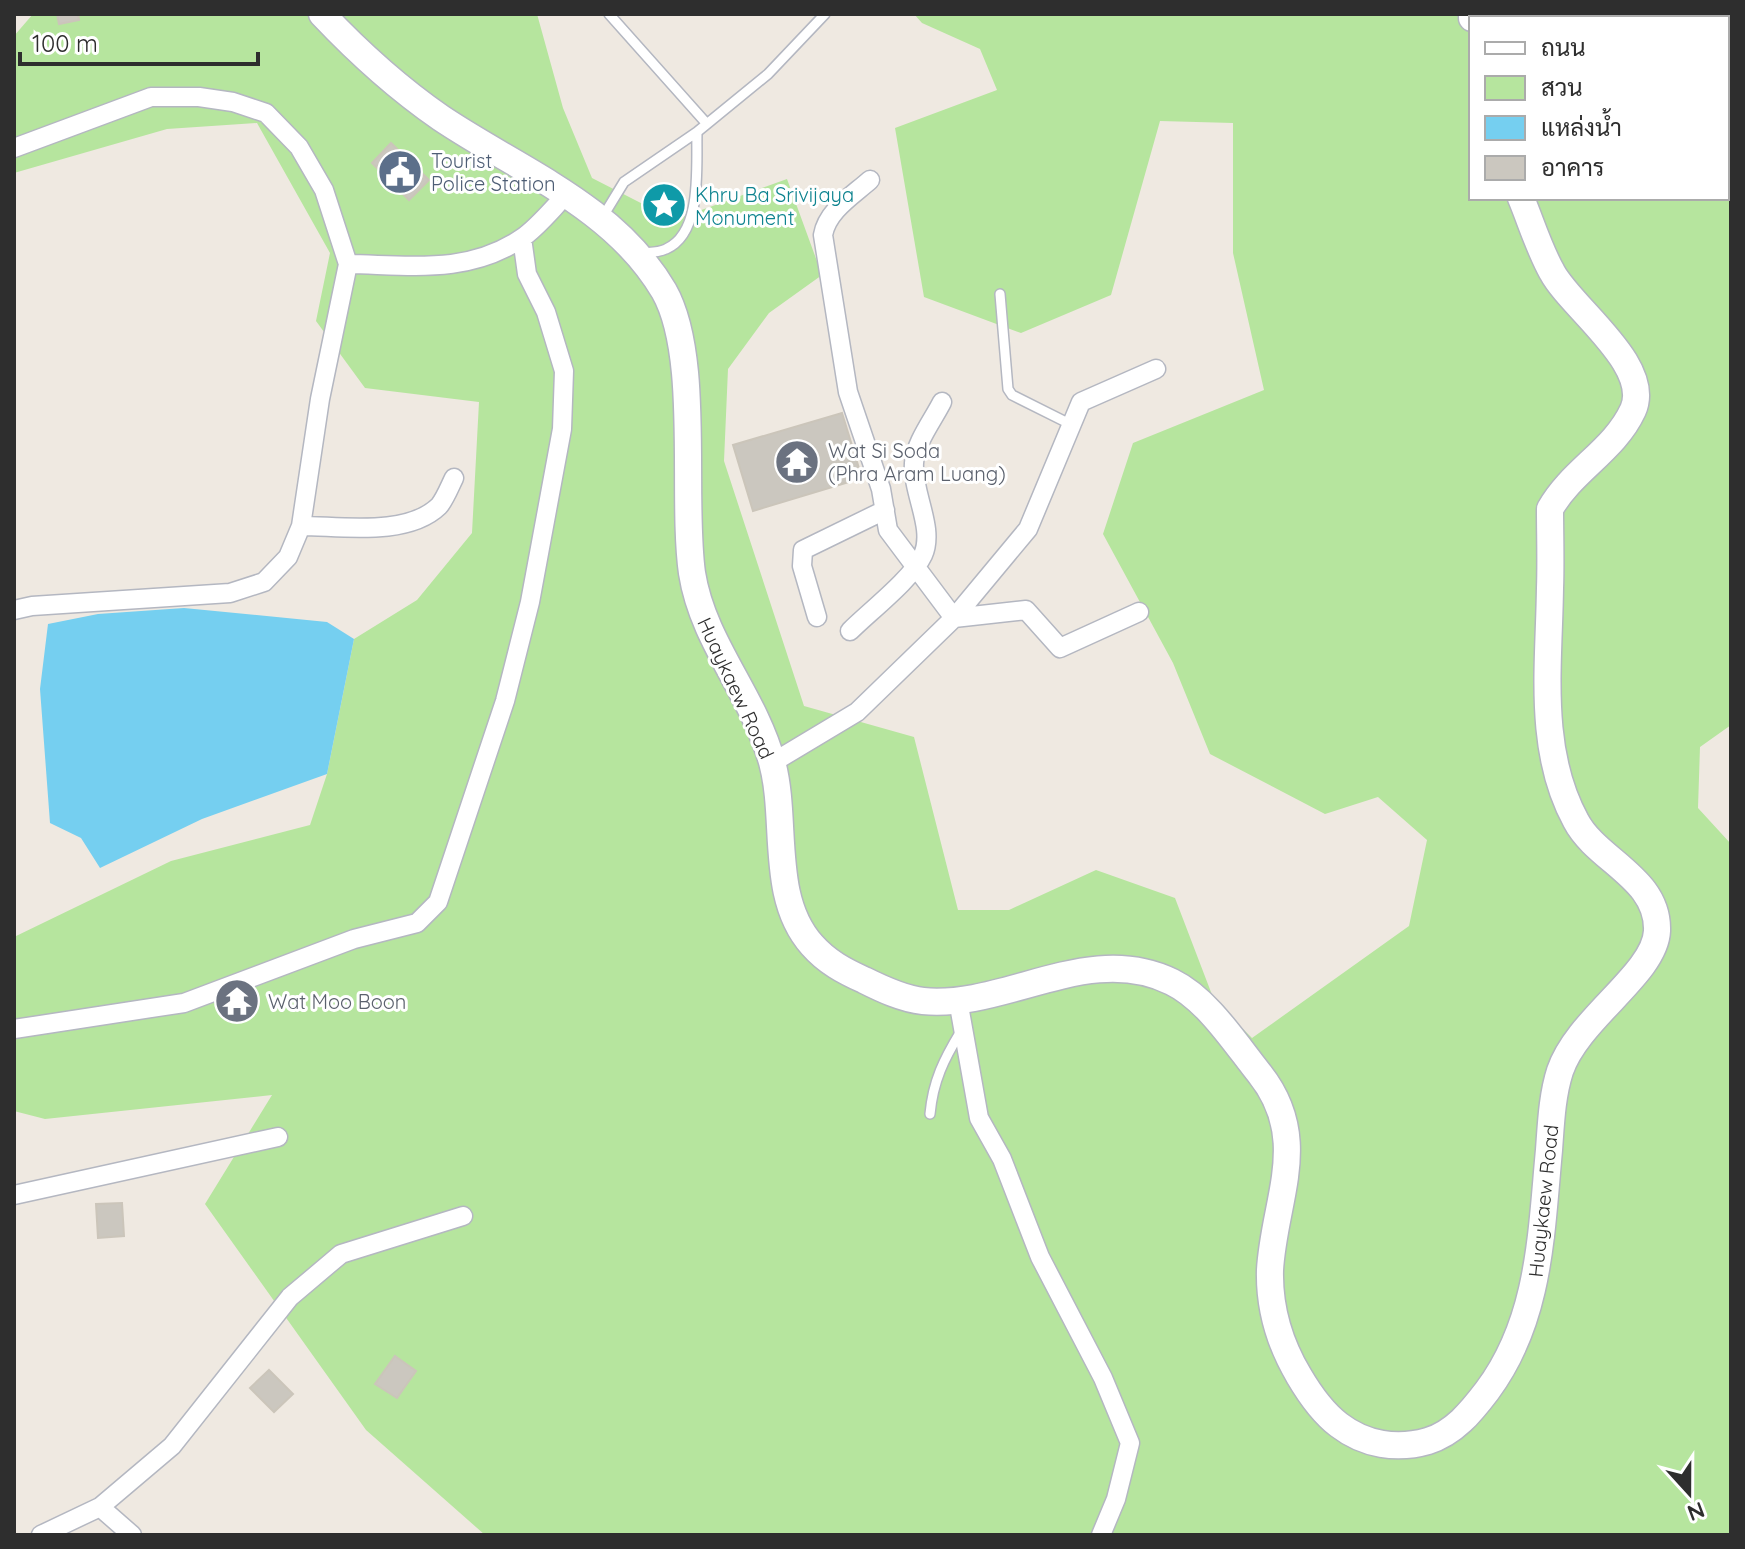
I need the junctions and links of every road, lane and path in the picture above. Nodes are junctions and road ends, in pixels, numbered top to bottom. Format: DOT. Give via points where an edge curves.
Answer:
graph roads {
  1 [pos="322,14"];
  2 [pos="609,14"];
  3 [pos="825,14"];
  4 [pos="707,124"];
  5 [pos="697,132"];
  6 [pos="14,148"];
  7 [pos="870,180"];
  8 [pos="566,195"];
  9 [pos="1522,200"];
  10 [pos="602,218"];
  11 [pos="522,238"];
  12 [pos="637,253"];
  13 [pos="348,264"];
  14 [pos="1000,294"];
  15 [pos="1156,369"];
  16 [pos="942,402"];
  17 [pos="1070,424"];
  18 [pos="454,478"];
  19 [pos="885,510"];
  20 [pos="301,526"];
  21 [pos="915,567"];
  22 [pos="14,610"];
  23 [pos="1139,612"];
  24 [pos="817,617"];
  25 [pos="954,618"];
  26 [pos="850,631"];
  27 [pos="772,763"];
  28 [pos="958,1000"];
  29 [pos="963,1028"];
  30 [pos="14,1029"];
  31 [pos="930,1114"];
  32 [pos="278,1137"];
  33 [pos="14,1195"];
  34 [pos="463,1216"];
  35 [pos="100,1507"];
  36 [pos="41,1535"];
  37 [pos="132,1535"];
  38 [pos="1101,1535"];
  1 -- 8 [label="main road, Huaykaew Road" via="432,112"];
  2 -- 4 [label="lane"];
  3 -- 4 [label="lane" via="768,74"];
  4 -- 5 [label="lane"];
  5 -- 10 [label="lane" via="624,182"];
  5 -- 12 [label="lane" via="688,228 669,248"];
  6 -- 13 [label="street" via="151,97 199,97 266,113 299,147 324,190"];
  7 -- 19 [label="street" via="825,223 823,235 848,392"];
  8 -- 10 [label="main road, Huaykaew Road"];
  8 -- 11 [label="street"];
  9 -- 28 [label="main road, Huaykaew Road" via="1552,273 1614,345 1630,370 1634,392 1634,408 1612,444 1561,490 1550,509 1548,706 1554,771 1589,842 1643,889 1659,921 1654,948 1642,968 1581,1031 1562,1063 1554,1094 1537,1279 1520,1335 1479,1403 1443,1437 1382,1446 1340,1427 1310,1393 1273,1317 1270,1270 1289,1165 1281,1111 1267,1081 1196,998 1170,980 1098,971 1062,974"];
  10 -- 12 [label="main road, Huaykaew Road"];
  11 -- 13 [label="street" via="454,267"];
  11 -- 30 [label="street" via="527,274 546,312 564,371 562,429 530,602 505,701 438,902 417,923 354,939 184,1003"];
  12 -- 27 [label="main road, Huaykaew Road" via="669,299 681,351 692,570 700,610"];
  13 -- 20 [label="street"];
  14 -- 17 [label="lane" via="1008,389"];
  15 -- 17 [label="street" via="1081,402"];
  16 -- 21 [label="street" via="916,453 915,483 927,540"];
  17 -- 25 [label="street" via="1028,529"];
  18 -- 20 [label="street" via="439,506 411,521"];
  19 -- 21 [label="street" via="888,530"];
  19 -- 24 [label="street" via="803,550 802,566"];
  20 -- 22 [label="street" via="288,557 264,582 230,593"];
  21 -- 25 [label="street"];
  21 -- 26 [label="street"];
  23 -- 25 [label="street" via="1064,648 1026,610"];
  25 -- 27 [label="street" via="857,712"];
  27 -- 28 [label="main road, Huaykaew Road" via="787,887 799,928 816,950 838,968 888,992 921,1001"];
  28 -- 29 [label="street"];
  29 -- 31 [label="lane" via="941,1065"];
  29 -- 38 [label="street" via="979,1118 1130,1443"];
  32 -- 33 [label="street"];
  34 -- 35 [label="street" via="341,1254 290,1297 172,1446"];
  35 -- 36 [label="street"];
  35 -- 37 [label="street"];
}
